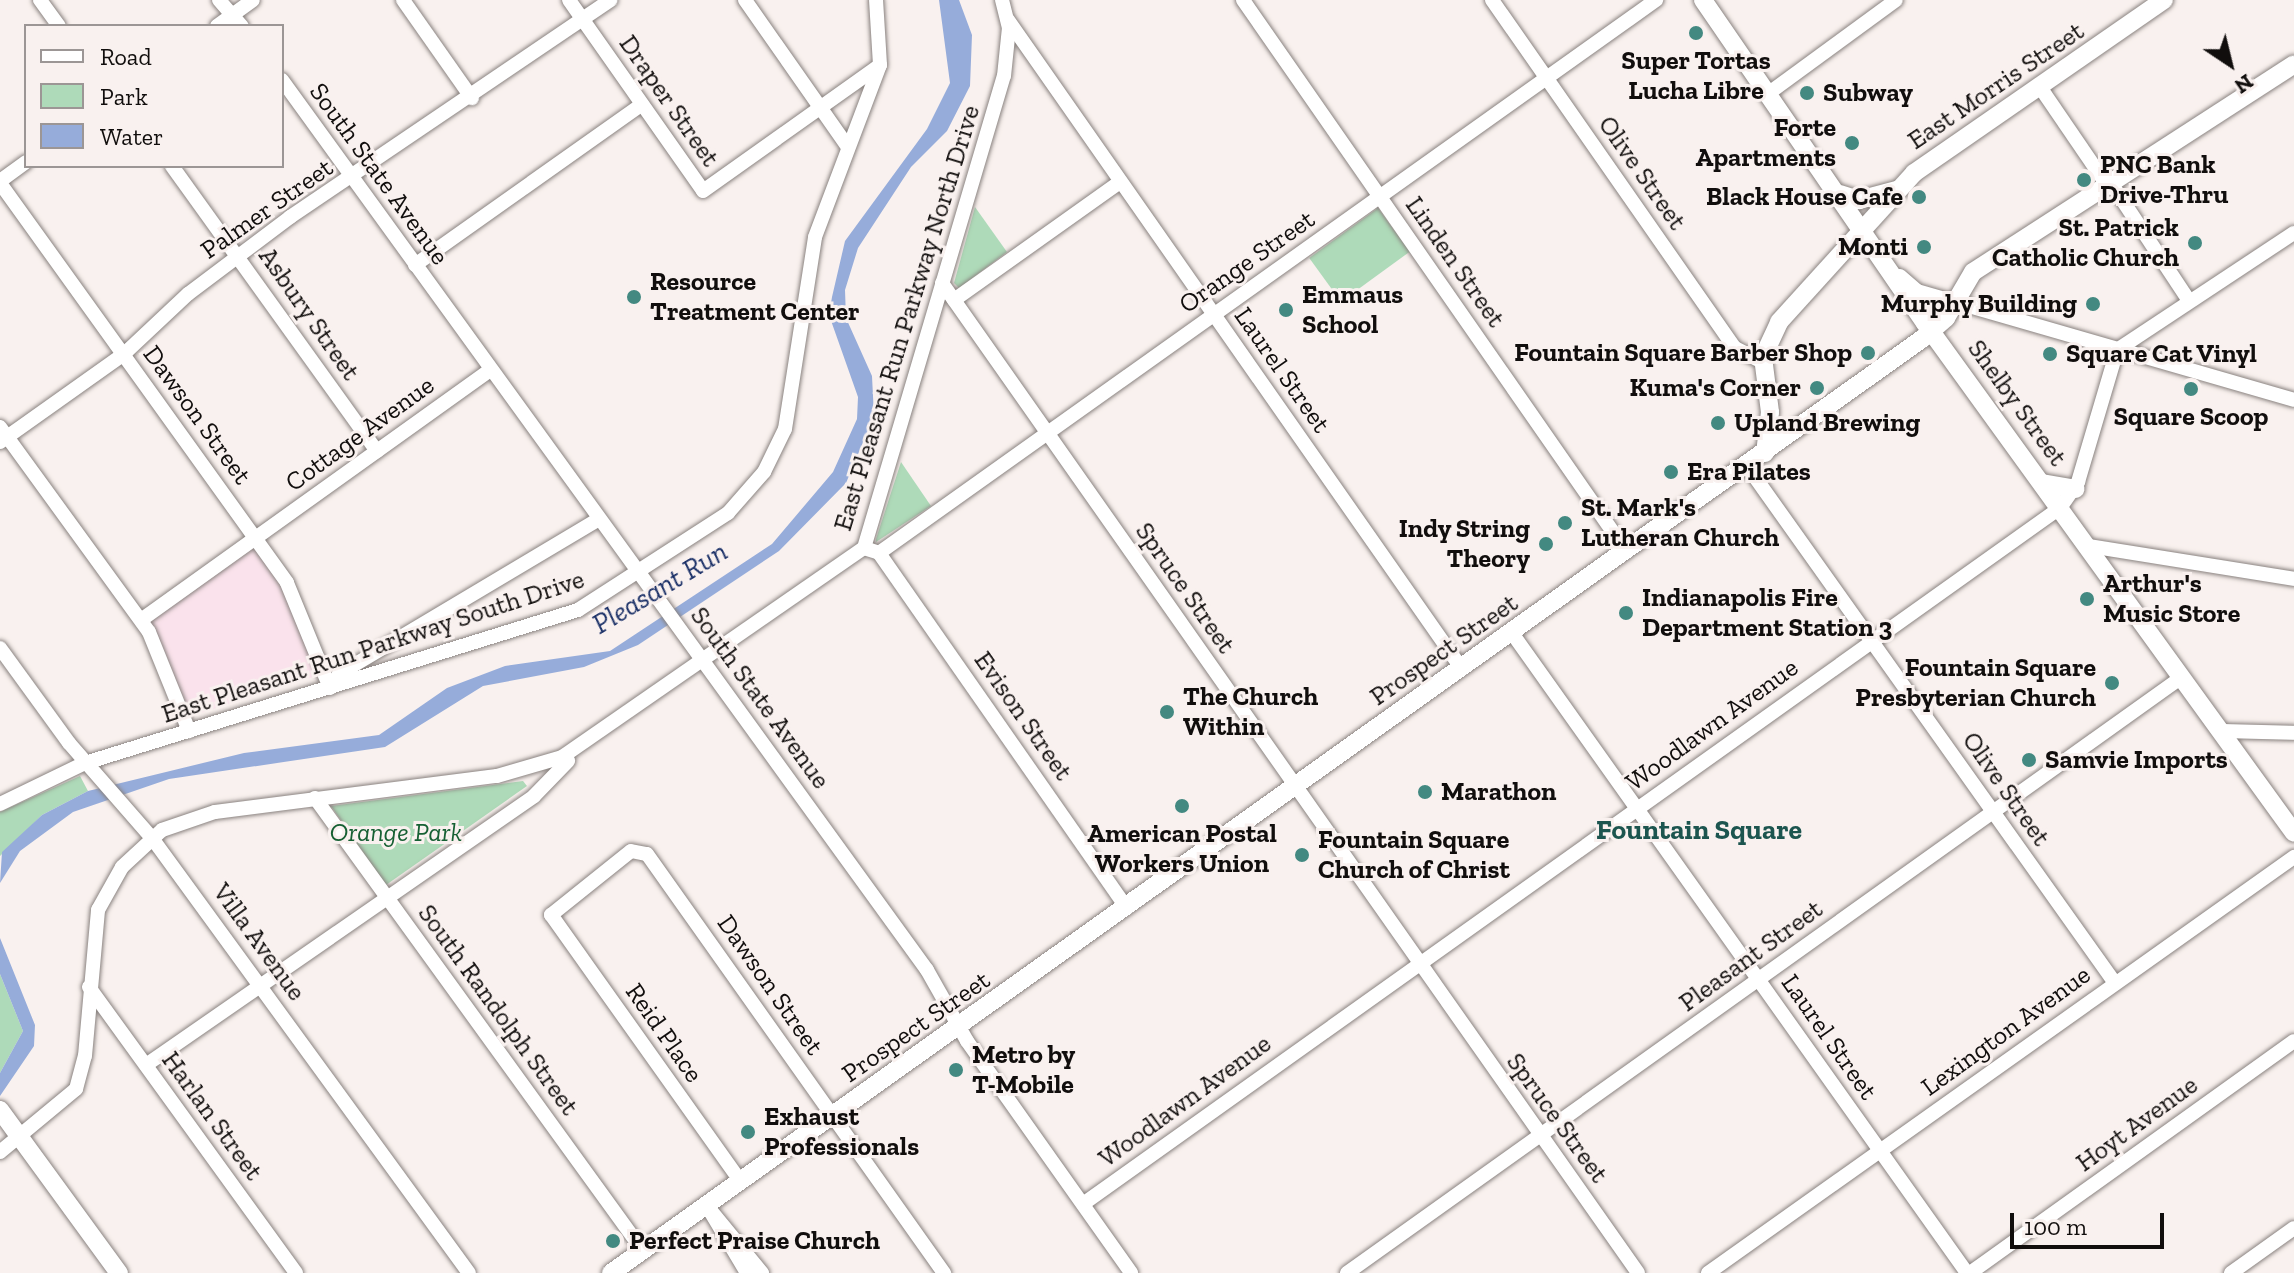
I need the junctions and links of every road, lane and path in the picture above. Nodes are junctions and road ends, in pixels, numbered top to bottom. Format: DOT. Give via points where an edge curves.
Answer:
graph roads {
  1 [pos="40,0"];
  2 [pos="219,0"];
  3 [pos="253,0"];
  4 [pos="403,0"];
  5 [pos="569,0"];
  6 [pos="610,0"];
  7 [pos="745,0"];
  8 [pos="876,0"];
  9 [pos="1002,0"];
  10 [pos="1243,0"];
  11 [pos="1492,0"];
  12 [pos="1656,0"];
  13 [pos="1703,0"];
  14 [pos="1896,0"];
  15 [pos="2164,0"];
  16 [pos="1876,6"];
  17 [pos="582,19"];
  18 [pos="1008,20"];
  19 [pos="237,21"];
  20 [pos="58,24"];
  21 [pos="2294,64"];
  22 [pos="880,65"];
  23 [pos="1547,78"];
  24 [pos="284,83"];
  25 [pos="2040,87"];
  26 [pos="1769,93"];
  27 [pos="472,98"];
  28 [pos="642,104"];
  29 [pos="820,107"];
  30 [pos="848,147"];
  31 [pos="24,164"];
  32 [pos="173,168"];
  33 [pos="352,178"];
  34 [pos="0,182"];
  35 [pos="1120,182"];
  36 [pos="2111,187"];
  37 [pos="1900,189"];
  38 [pos="1840,194"];
  39 [pos="1380,196"];
  40 [pos="1866,232"];
  41 [pos="2294,233"];
  42 [pos="238,256"];
  43 [pos="415,265"];
  44 [pos="1893,269"];
  45 [pos="942,283"];
  46 [pos="954,300"];
  47 [pos="2189,301"];
  48 [pos="1955,302"];
  49 [pos="1214,315"];
  50 [pos="1932,332"];
  51 [pos="2117,350"];
  52 [pos="124,354"];
  53 [pos="1763,362"];
  54 [pos="490,370"];
  55 [pos="2294,400"];
  56 [pos="1047,433"];
  57 [pos="2,436"];
  58 [pos="377,451"];
  59 [pos="1765,453"];
  60 [pos="1747,466"];
  61 [pos="2040,481"];
  62 [pos="2075,489"];
  63 [pos="2060,508"];
  64 [pos="597,520"];
  65 [pos="256,538"];
  66 [pos="2089,546"];
  67 [pos="864,548"];
  68 [pos="1627,552"];
  69 [pos="879,553"];
  70 [pos="639,575"];
  71 [pos="2294,579"];
  72 [pos="141,620"];
  73 [pos="1512,633"];
  74 [pos="1871,641"];
  75 [pos="0,648"];
  76 [pos="705,661"];
  77 [pos="1462,669"];
  78 [pos="2182,677"];
  79 [pos="330,688"];
  80 [pos="189,731"];
  81 [pos="2220,731"];
  82 [pos="2294,733"];
  83 [pos="594,741"];
  84 [pos="89,767"];
  85 [pos="1295,788"];
  86 [pos="315,798"];
  87 [pos="0,804"];
  88 [pos="1637,808"];
  89 [pos="1993,812"];
  90 [pos="2294,833"];
  91 [pos="152,838"];
  92 [pos="2294,857"];
  93 [pos="387,898"];
  94 [pos="1127,908"];
  95 [pos="550,911"];
  96 [pos="1418,965"];
  97 [pos="1758,979"];
  98 [pos="2115,983"];
  99 [pos="261,986"];
  100 [pos="89,987"];
  101 [pos="962,1026"];
  102 [pos="2294,1041"];
  103 [pos="146,1065"];
  104 [pos="834,1117"];
  105 [pos="10,1123"];
  106 [pos="1540,1136"];
  107 [pos="1880,1151"];
  108 [pos="0,1152"];
  109 [pos="741,1182"];
  110 [pos="1083,1204"];
  111 [pos="707,1206"];
  112 [pos="2294,1228"];
  113 [pos="643,1251"];
  114 [pos="119,1273"];
  115 [pos="296,1273"];
  116 [pos="469,1273"];
  117 [pos="611,1273"];
  118 [pos="747,1273"];
  119 [pos="762,1273"];
  120 [pos="944,1273"];
  121 [pos="1131,1273"];
  122 [pos="1347,1273"];
  123 [pos="1638,1273"];
  124 [pos="1708,1273"];
  125 [pos="1968,1273"];
  126 [pos="2231,1273"];
  1 -- 20 [label="street"];
  2 -- 19 [label="street"];
  3 -- 19 [label="street"];
  4 -- 27 [label="street"];
  5 -- 17 [label="street, Draper Street"];
  6 -- 17 [label="street, Palmer Street"];
  7 -- 29 [label="street"];
  8 -- 22 [label="street, East Pleasant Run Parkway South Drive"];
  9 -- 18 [label="street, East Pleasant Run Parkway North Drive"];
  10 -- 39 [label="street, Linden Street"];
  11 -- 23 [label="street, Olive Street"];
  12 -- 23 [label="street, Orange Street"];
  13 -- 26 [label="main road, Shelby Street"];
  14 -- 16 [label="street"];
  15 -- 25 [label="main road, East Morris Street"];
  16 -- 26 [label="street"];
  17 -- 27 [label="street, Palmer Street"];
  17 -- 28 [label="street, Draper Street"];
  18 -- 35 [label="street, Laurel Street"];
  18 -- 45 [label="street, East Pleasant Run Parkway North Drive" via="1004,76"];
  21 -- 36 [label="main road, Prospect Street"];
  22 -- 29 [label="street"];
  22 -- 30 [label="street, East Pleasant Run Parkway South Drive"];
  23 -- 39 [label="street, Orange Street"];
  23 -- 53 [label="street, Olive Street" via="1735,348"];
  24 -- 33 [label="street, South State Avenue"];
  25 -- 36 [label="street"];
  25 -- 37 [label="main road, East Morris Street"];
  26 -- 38 [label="main road, Shelby Street"];
  27 -- 33 [label="street, Palmer Street"];
  28 -- 29 [label="street, Draper Street" via="703,191"];
  28 -- 43 [label="street"];
  29 -- 30 [label="street"];
  30 -- 70 [label="street, East Pleasant Run Parkway South Drive" via="815,237 788,416 774,455 728,513"];
  31 -- 34 [label="street"];
  32 -- 42 [label="street, Asbury Street"];
  33 -- 42 [label="street, Palmer Street"];
  33 -- 43 [label="street, South State Avenue"];
  34 -- 52 [label="street, Dawson Street"];
  35 -- 46 [label="street"];
  35 -- 49 [label="street, Laurel Street"];
  36 -- 47 [label="street"];
  36 -- 48 [label="main road, Prospect Street" via="1970,274"];
  37 -- 38 [label="main road, East Morris Street" via="1859,200"];
  37 -- 40 [label="main road, East Morris Street"];
  38 -- 40 [label="main road, Shelby Street"];
  39 -- 49 [label="street, Orange Street"];
  39 -- 68 [label="street, Linden Street"];
  40 -- 44 [label="main road, Shelby Street"];
  40 -- 53 [label="main road, East Morris Street" via="1775,326"];
  41 -- 47 [label="street"];
  42 -- 52 [label="street, Palmer Street"];
  42 -- 58 [label="street, Asbury Street"];
  43 -- 54 [label="street, South State Avenue"];
  44 -- 48 [label="street" via="1911,288"];
  44 -- 50 [label="main road, Shelby Street"];
  45 -- 46 [label="street, Spruce Street"];
  45 -- 67 [label="street, East Pleasant Run Parkway North Drive"];
  46 -- 56 [label="street, Spruce Street"];
  47 -- 51 [label="street"];
  48 -- 50 [label="main road, Prospect Street"];
  48 -- 51 [label="street"];
  49 -- 56 [label="street, Orange Street"];
  49 -- 77 [label="street, Laurel Street"];
  50 -- 59 [label="main road, Prospect Street"];
  50 -- 61 [label="main road, Shelby Street"];
  51 -- 55 [label="street"];
  51 -- 62 [label="street, Woodlawn Avenue"];
  52 -- 57 [label="street, Palmer Street"];
  52 -- 65 [label="street, Dawson Street"];
  53 -- 59 [label="main road, East Morris Street" via="1770,412"];
  54 -- 58 [label="street, Cottage Avenue"];
  54 -- 64 [label="street, South State Avenue"];
  56 -- 69 [label="street, Orange Street"];
  56 -- 85 [label="street, Spruce Street"];
  57 -- 72 [label="street"];
  58 -- 65 [label="street, Cottage Avenue"];
  59 -- 60 [label="main road, Prospect Street"];
  60 -- 68 [label="main road, Prospect Street"];
  60 -- 74 [label="street, Olive Street"];
  61 -- 62 [label="main road"];
  61 -- 63 [label="main road, Shelby Street"];
  62 -- 63 [label="street, Woodlawn Avenue"];
  63 -- 66 [label="main road, Shelby Street"];
  63 -- 74 [label="street, Woodlawn Avenue"];
  64 -- 70 [label="street, South State Avenue"];
  64 -- 79 [label="street" via="339,674"];
  65 -- 72 [label="street, Cottage Avenue"];
  65 -- 79 [label="street, Dawson Street" via="301,606"];
  66 -- 71 [label="street"];
  66 -- 78 [label="main road, Shelby Street"];
  67 -- 69 [label="street"];
  67 -- 76 [label="street, East Pleasant Run Parkway North Drive"];
  68 -- 73 [label="main road, Prospect Street"];
  69 -- 94 [label="street, Evison Street"];
  70 -- 76 [label="street, South State Avenue"];
  70 -- 79 [label="street, East Pleasant Run Parkway South Drive" via="559,618"];
  72 -- 80 [label="street"];
  73 -- 77 [label="main road, Prospect Street"];
  73 -- 88 [label="street, Laurel Street"];
  74 -- 88 [label="street, Woodlawn Avenue"];
  74 -- 89 [label="street, Olive Street"];
  75 -- 84 [label="street, Villa Avenue"];
  76 -- 83 [label="street, East Pleasant Run Parkway North Drive"];
  76 -- 101 [label="street, South State Avenue"];
  77 -- 85 [label="main road, Prospect Street"];
  78 -- 81 [label="main road, Shelby Street"];
  78 -- 89 [label="street, Pleasant Street"];
  79 -- 80 [label="street, East Pleasant Run Parkway South Drive"];
  80 -- 84 [label="street, East Pleasant Run Parkway South Drive"];
  81 -- 82 [label="street"];
  81 -- 90 [label="main road, Shelby Street"];
  83 -- 86 [label="street, East Pleasant Run Parkway North Drive" via="511,774"];
  83 -- 93 [label="street" via="534,796"];
  84 -- 87 [label="street, East Pleasant Run Parkway South Drive"];
  84 -- 91 [label="street, Villa Avenue"];
  85 -- 94 [label="main road, Prospect Street"];
  85 -- 96 [label="street, Spruce Street"];
  86 -- 91 [label="street, East Pleasant Run Parkway North Drive" via="204,814"];
  86 -- 93 [label="street, South Randolph Street"];
  88 -- 96 [label="street, Woodlawn Avenue"];
  88 -- 97 [label="street, Laurel Street"];
  89 -- 97 [label="street, Pleasant Street"];
  89 -- 98 [label="street, Olive Street"];
  91 -- 99 [label="street, Villa Avenue"];
  91 -- 100 [label="street, East Pleasant Run Parkway North Drive" via="102,900"];
  92 -- 98 [label="street, Lexington Avenue"];
  93 -- 99 [label="street"];
  93 -- 113 [label="street, South Randolph Street"];
  94 -- 101 [label="main road, Prospect Street"];
  95 -- 104 [label="street, Dawson Street" via="635,850 647,854"];
  95 -- 109 [label="street, Reid Place"];
  96 -- 106 [label="street, Spruce Street"];
  96 -- 110 [label="street, Woodlawn Avenue"];
  97 -- 106 [label="street, Pleasant Street"];
  97 -- 107 [label="street, Laurel Street"];
  98 -- 107 [label="street, Lexington Avenue"];
  99 -- 103 [label="street"];
  99 -- 116 [label="street, Villa Avenue"];
  100 -- 103 [label="street, Harlan Street"];
  100 -- 105 [label="street, East Pleasant Run Parkway North Drive" via="78,1084"];
  101 -- 104 [label="main road, Prospect Street"];
  101 -- 110 [label="street, South State Avenue"];
  102 -- 125 [label="street, Hoyt Avenue"];
  103 -- 115 [label="street, Harlan Street"];
  104 -- 109 [label="main road, Prospect Street"];
  104 -- 120 [label="street, Dawson Street"];
  105 -- 108 [label="street, East Pleasant Run Parkway North Drive"];
  105 -- 114 [label="main road"];
  106 -- 122 [label="street, Pleasant Street"];
  106 -- 123 [label="street, Spruce Street"];
  107 -- 124 [label="street, Lexington Avenue"];
  107 -- 125 [label="street, Laurel Street"];
  109 -- 111 [label="main road, Prospect Street"];
  110 -- 121 [label="street, South State Avenue"];
  111 -- 113 [label="main road, Prospect Street"];
  111 -- 118 [label="street"];
  111 -- 119 [label="street"];
  112 -- 126 [label="street"];
  113 -- 117 [label="main road, Prospect Street"];
}
